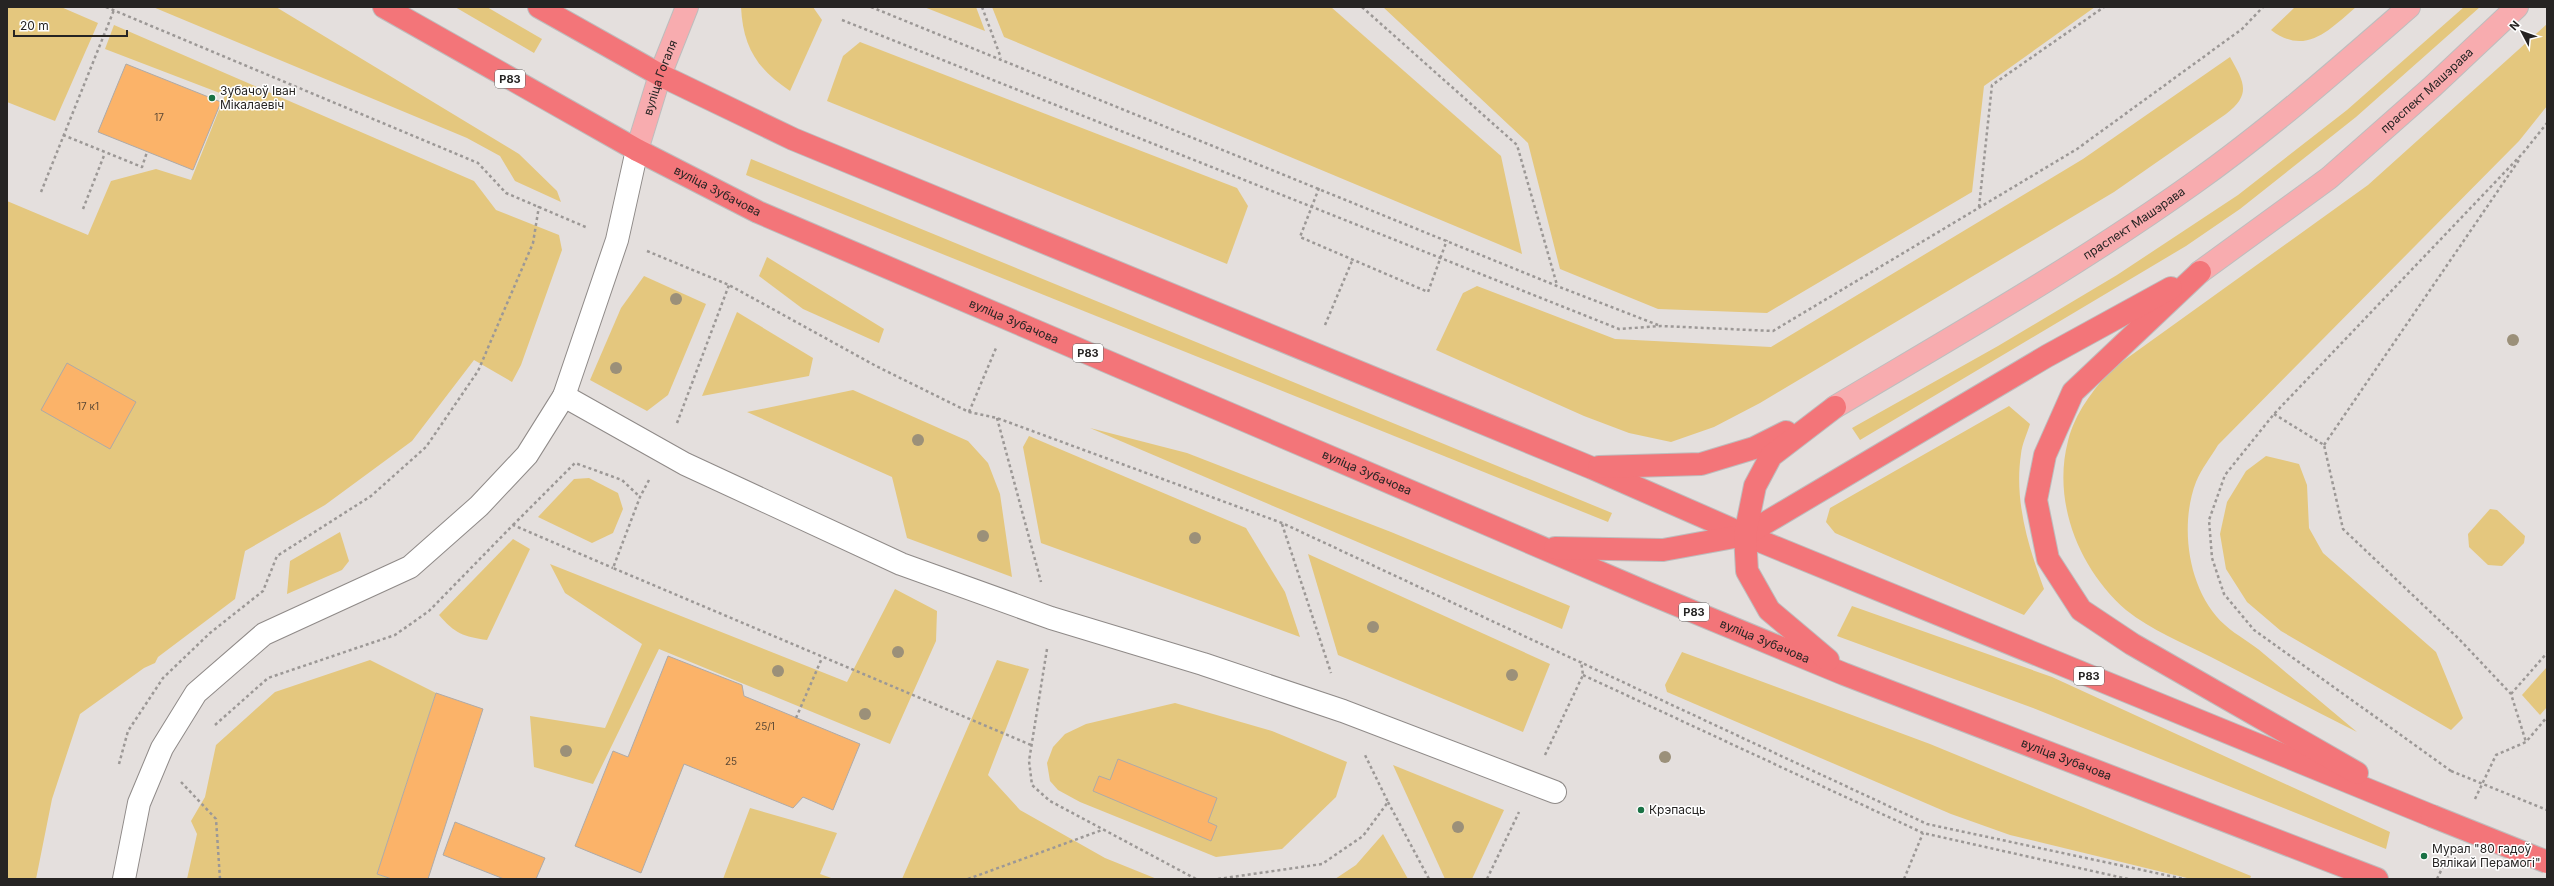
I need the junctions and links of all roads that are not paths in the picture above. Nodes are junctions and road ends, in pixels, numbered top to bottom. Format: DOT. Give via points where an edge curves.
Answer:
graph roads {
  1 [pos="384,7"];
  2 [pos="539,7"];
  3 [pos="687,7"];
  4 [pos="2409,7"];
  5 [pos="2517,7"];
  6 [pos="660,75"];
  7 [pos="637,150"];
  8 [pos="2200,272"];
  9 [pos="564,396"];
  10 [pos="1835,407"];
  11 [pos="1592,468"];
  12 [pos="1745,535"];
  13 [pos="1544,548"];
  14 [pos="1844,674"];
  15 [pos="1555,792"];
  16 [pos="2432,816"];
  17 [pos="2547,862"];
  18 [pos="124,879"];
  19 [pos="2377,879"];
  1 -- 7 [label="highway, вуліца Зубачова / Р83"];
  2 -- 6 [label="highway, Р83"];
  3 -- 6 [label="main road, вуліца Гогаля"];
  4 -- 10 [label="main road, праспект Машэрава" via="2301,102 2193,184 2042,283"];
  5 -- 8 [label="main road, праспект Машэрава" via="2329,178"];
  6 -- 7 [label="main road, вуліца Гогаля"];
  6 -- 11 [label="highway, Р83" via="793,139"];
  7 -- 9 [label="street" via="617,240"];
  7 -- 13 [label="highway, вуліца Зубачова / Р83" via="758,212"];
  8 -- 12 [label="highway" via="2047,356"];
  8 -- 16 [label="highway" via="2072,392 2045,455 2036,500 2048,559 2081,610 2100,623 2132,644"];
  9 -- 15 [label="street" via="663,452 901,564 1051,618 1203,664 1343,711"];
  9 -- 18 [label="street" via="527,455 479,506 410,567 264,634 196,693 162,748 139,803"];
  10 -- 11 [label="highway" via="1754,448 1700,464"];
  10 -- 12 [label="highway" via="1771,456 1755,486"];
  11 -- 12 [label="highway, Р83"];
  12 -- 13 [label="highway" via="1663,550"];
  12 -- 14 [label="highway" via="1747,571 1769,610"];
  12 -- 16 [label="highway, Р83"];
  13 -- 14 [label="highway, вуліца Зубачова / Р83"];
  14 -- 19 [label="highway, вуліца Зубачова / Р83"];
  16 -- 17 [label="highway, Р83, bridge"];
}
